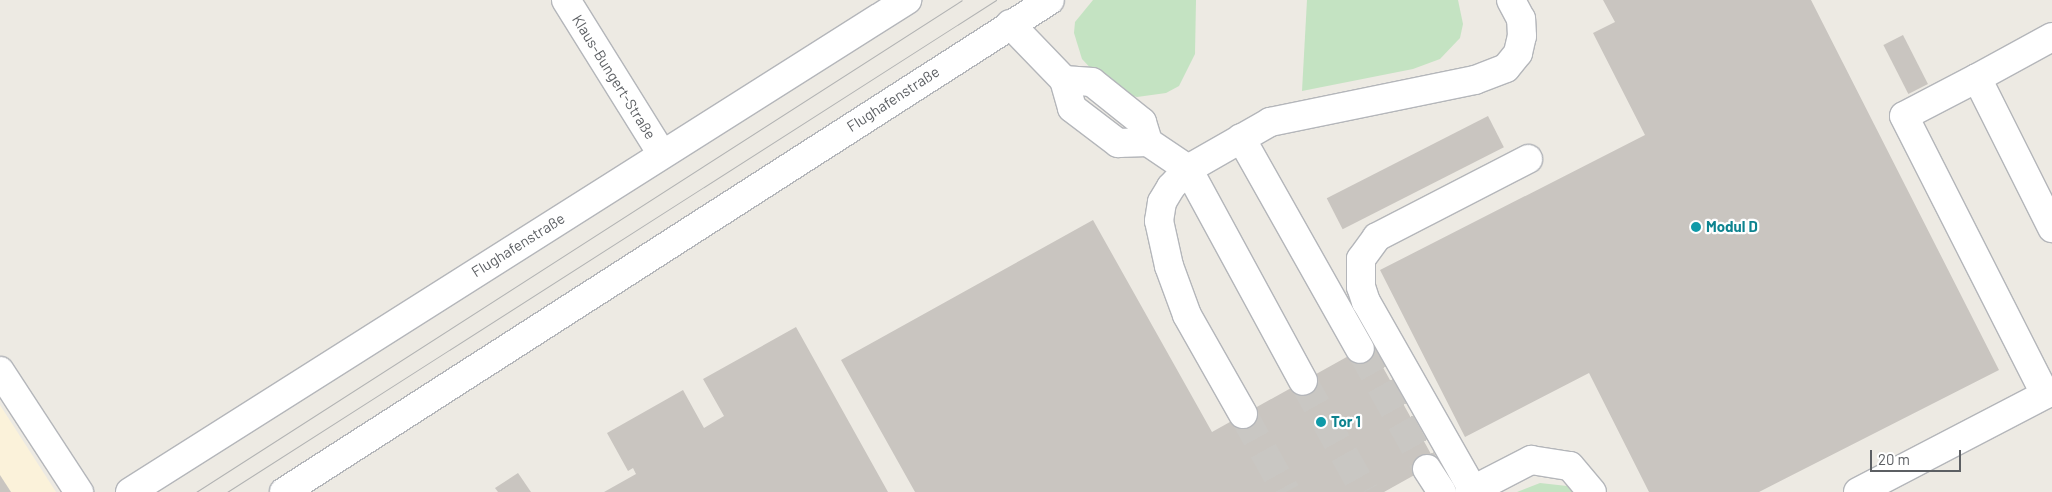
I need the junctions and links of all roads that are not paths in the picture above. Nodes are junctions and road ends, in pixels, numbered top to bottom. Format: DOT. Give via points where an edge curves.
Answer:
graph roads {
  1 [pos="566,0"];
  2 [pos="907,0"];
  3 [pos="1050,0"];
  4 [pos="1511,0"];
  5 [pos="1010,24"];
  6 [pos="2052,37"];
  7 [pos="1977,78"];
  8 [pos="1241,138"];
  9 [pos="662,154"];
  10 [pos="1528,159"];
  11 [pos="1188,169"];
  12 [pos="2052,228"];
  13 [pos="1360,349"];
  14 [pos="0,371"];
  15 [pos="1303,381"];
  16 [pos="2049,392"];
  17 [pos="1243,414"];
  18 [pos="1427,469"];
  19 [pos="1471,491"];
  20 [pos="79,492"];
  21 [pos="130,492"];
  22 [pos="284,492"];
  23 [pos="1442,492"];
  24 [pos="1592,492"];
  25 [pos="1858,492"];
  1 -- 9 [label="street, Klaus-Bungert-Straße"];
  2 -- 9 [label="street, Flughafenstraße"];
  3 -- 5 [label="street, Flughafenstraße"];
  4 -- 8 [label="street" via="1521,19 1522,36 1518,54 1506,68 1475,80 1270,122"];
  5 -- 11 [label="street" via="1064,80 1092,82 1142,122 1148,142"];
  5 -- 22 [label="street, Flughafenstraße"];
  6 -- 7 [label="street"];
  7 -- 12 [label="street"];
  7 -- 16 [label="street" via="1904,116"];
  8 -- 11 [label="street"];
  8 -- 13 [label="street"];
  9 -- 21 [label="street, Flughafenstraße"];
  10 -- 19 [label="street" via="1377,237 1361,259 1361,287 1366,302"];
  11 -- 15 [label="street"];
  11 -- 17 [label="street" via="1162,202 1159,221 1169,266 1187,314"];
  14 -- 20 [label="street"];
  16 -- 25 [label="street"];
  18 -- 23 [label="street"];
  19 -- 24 [label="street" via="1531,460 1570,466"];
}
